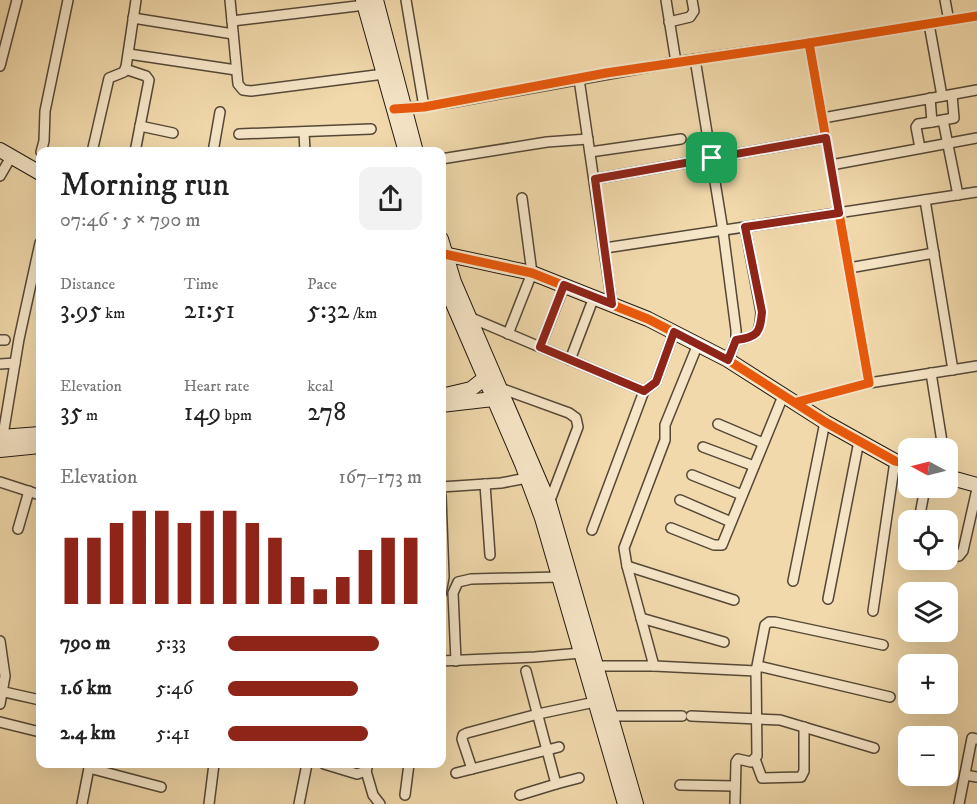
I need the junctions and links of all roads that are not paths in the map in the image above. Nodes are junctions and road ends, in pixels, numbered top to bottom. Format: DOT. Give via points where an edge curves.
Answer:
graph roads {
  1 [pos="17,0"];
  2 [pos="68,0"];
  3 [pos="136,0"];
  4 [pos="230,0"];
  5 [pos="406,0"];
  6 [pos="666,0"];
  7 [pos="692,0"];
  8 [pos="945,0"];
  9 [pos="368,2"];
  10 [pos="977,16"];
  11 [pos="133,18"];
  12 [pos="232,21"];
  13 [pos="949,21"];
  14 [pos="669,22"];
  15 [pos="929,24"];
  16 [pos="233,34"];
  17 [pos="809,44"];
  18 [pos="129,54"];
  19 [pos="695,59"];
  20 [pos="676,62"];
  21 [pos="0,66"];
  22 [pos="125,69"];
  23 [pos="236,70"];
  24 [pos="384,74"];
  25 [pos="579,79"];
  26 [pos="977,90"];
  27 [pos="947,96"];
  28 [pos="930,98"];
  29 [pos="424,107"];
  30 [pos="399,109"];
  31 [pos="220,112"];
  32 [pos="823,118"];
  33 [pos="943,120"];
  34 [pos="932,122"];
  35 [pos="141,126"];
  36 [pos="371,129"];
  37 [pos="304,132"];
  38 [pos="173,133"];
  39 [pos="239,134"];
  40 [pos="826,138"];
  41 [pos="977,138"];
  42 [pos="588,139"];
  43 [pos="681,139"];
  44 [pos="949,143"];
  45 [pos="42,147"];
  46 [pos="94,147"];
  47 [pos="136,147"];
  48 [pos="214,147"];
  49 [pos="305,147"];
  50 [pos="404,147"];
  51 [pos="415,147"];
  52 [pos="920,148"];
  53 [pos="590,152"];
  54 [pos="6,153"];
  55 [pos="446,158"];
  56 [pos="712,158"];
  57 [pos="831,165"];
  58 [pos="36,170"];
  59 [pos="0,176"];
  60 [pos="595,179"];
  61 [pos="977,192"];
  62 [pos="958,195"];
  63 [pos="522,198"];
  64 [pos="925,200"];
  65 [pos="839,213"];
  66 [pos="745,227"];
  67 [pos="723,231"];
  68 [pos="605,248"];
  69 [pos="934,253"];
  70 [pos="446,255"];
  71 [pos="446,261"];
  72 [pos="36,262"];
  73 [pos="849,268"];
  74 [pos="532,273"];
  75 [pos="564,285"];
  76 [pos="446,288"];
  77 [pos="594,297"];
  78 [pos="612,304"];
  79 [pos="469,317"];
  80 [pos="674,332"];
  81 [pos="508,334"];
  82 [pos="736,340"];
  83 [pos="698,344"];
  84 [pos="540,347"];
  85 [pos="570,360"];
  86 [pos="728,360"];
  87 [pos="15,363"];
  88 [pos="0,364"];
  89 [pos="977,366"];
  90 [pos="953,370"];
  91 [pos="931,373"];
  92 [pos="485,378"];
  93 [pos="869,383"];
  94 [pos="644,391"];
  95 [pos="496,393"];
  96 [pos="446,395"];
  97 [pos="783,396"];
  98 [pos="796,402"];
  99 [pos="446,404"];
  100 [pos="825,422"];
  101 [pos="718,424"];
  102 [pos="36,435"];
  103 [pos="941,438"];
  104 [pos="1,441"];
  105 [pos="859,441"];
  106 [pos="763,443"];
  107 [pos="36,445"];
  108 [pos="703,447"];
  109 [pos="895,461"];
  110 [pos="898,462"];
  111 [pos="754,466"];
  112 [pos="692,475"];
  113 [pos="527,477"];
  114 [pos="958,480"];
  115 [pos="0,482"];
  116 [pos="485,484"];
  117 [pos="446,487"];
  118 [pos="977,487"];
  119 [pos="29,491"];
  120 [pos="36,494"];
  121 [pos="742,495"];
  122 [pos="680,500"];
  123 [pos="549,503"];
  124 [pos="731,522"];
  125 [pos="671,528"];
  126 [pos="18,529"];
  127 [pos="592,530"];
  128 [pos="490,555"];
  129 [pos="958,556"];
  130 [pos="627,566"];
  131 [pos="558,577"];
  132 [pos="793,581"];
  133 [pos="828,599"];
  134 [pos="734,600"];
  135 [pos="873,611"];
  136 [pos="641,618"];
  137 [pos="459,624"];
  138 [pos="0,641"];
  139 [pos="724,642"];
  140 [pos="884,645"];
  141 [pos="581,653"];
  142 [pos="446,661"];
  143 [pos="459,661"];
  144 [pos="596,666"];
  145 [pos="654,666"];
  146 [pos="757,669"];
  147 [pos="526,671"];
  148 [pos="1,691"];
  149 [pos="890,697"];
  150 [pos="36,699"];
  151 [pos="595,702"];
  152 [pos="0,704"];
  153 [pos="538,714"];
  154 [pos="611,716"];
  155 [pos="755,718"];
  156 [pos="0,722"];
  157 [pos="804,727"];
  158 [pos="36,731"];
  159 [pos="977,739"];
  160 [pos="559,747"];
  161 [pos="874,748"];
  162 [pos="547,749"];
  163 [pos="755,759"];
  164 [pos="89,768"];
  165 [pos="96,768"];
  166 [pos="214,768"];
  167 [pos="306,768"];
  168 [pos="337,768"];
  169 [pos="366,768"];
  170 [pos="367,768"];
  171 [pos="408,768"];
  172 [pos="472,769"];
  173 [pos="456,774"];
  174 [pos="965,775"];
  175 [pos="977,777"];
  176 [pos="579,778"];
  177 [pos="556,784"];
  178 [pos="680,785"];
  179 [pos="735,786"];
  180 [pos="161,787"];
  181 [pos="405,795"];
  182 [pos="520,795"];
  183 [pos="82,804"];
  184 [pos="209,804"];
  185 [pos="299,804"];
  186 [pos="380,804"];
  187 [pos="625,804"];
  188 [pos="636,804"];
  189 [pos="735,804"];
  190 [pos="959,804"];
  1 -- 21 [label="street"];
  2 -- 45 [label="street" via="45,111"];
  3 -- 11 [label="street"];
  4 -- 12 [label="street"];
  5 -- 29 [label="street"];
  6 -- 14 [label="street"];
  7 -- 14 [label="street" via="694,11 690,17"];
  8 -- 13 [label="street"];
  9 -- 12 [label="street"];
  9 -- 24 [label="main road"];
  9 -- 30 [label="main road"];
  10 -- 13 [label="street"];
  11 -- 16 [label="street"];
  11 -- 18 [label="street"];
  12 -- 16 [label="street"];
  13 -- 15 [label="street"];
  14 -- 20 [label="street"];
  15 -- 17 [label="street"];
  15 -- 27 [label="street"];
  16 -- 23 [label="street"];
  17 -- 19 [label="street"];
  17 -- 32 [label="street"];
  18 -- 22 [label="street"];
  18 -- 23 [label="street"];
  19 -- 20 [label="street"];
  19 -- 56 [label="street"];
  20 -- 25 [label="street"];
  22 -- 35 [label="street" via="149,80"];
  22 -- 46 [label="street" via="110,78"];
  23 -- 24 [label="street" via="238,84 251,91"];
  24 -- 30 [label="main road"];
  25 -- 29 [label="street"];
  25 -- 42 [label="street"];
  26 -- 27 [label="street"];
  27 -- 28 [label="street"];
  27 -- 33 [label="street" via="954,118"];
  28 -- 32 [label="street"];
  28 -- 34 [label="street"];
  29 -- 30 [label="street"];
  30 -- 50 [label="main road"];
  30 -- 51 [label="main road"];
  31 -- 48 [label="street"];
  32 -- 40 [label="street"];
  33 -- 34 [label="street"];
  33 -- 44 [label="street"];
  34 -- 52 [label="street" via="916,127"];
  35 -- 38 [label="street"];
  35 -- 47 [label="street"];
  36 -- 37 [label="street"];
  37 -- 39 [label="street"];
  37 -- 49 [label="street"];
  40 -- 56 [label="street"];
  40 -- 57 [label="street"];
  41 -- 44 [label="street"];
  42 -- 53 [label="street"];
  42 -- 55 [label="street" via="547,141"];
  43 -- 53 [label="street"];
  44 -- 52 [label="street"];
  44 -- 62 [label="street"];
  52 -- 57 [label="street"];
  53 -- 60 [label="street"];
  54 -- 58 [label="main road"];
  54 -- 59 [label="street"];
  56 -- 60 [label="street"];
  56 -- 67 [label="street"];
  57 -- 65 [label="street"];
  60 -- 68 [label="street"];
  61 -- 62 [label="street"];
  62 -- 64 [label="street"];
  63 -- 74 [label="street"];
  64 -- 65 [label="street"];
  64 -- 69 [label="street"];
  65 -- 66 [label="street"];
  65 -- 73 [label="street"];
  66 -- 67 [label="street"];
  66 -- 82 [label="street" via="762,312 761,325 752,337"];
  67 -- 68 [label="street"];
  67 -- 82 [label="street"];
  68 -- 78 [label="street"];
  69 -- 73 [label="street"];
  69 -- 90 [label="street"];
  70 -- 74 [label="main road"];
  71 -- 79 [label="main road"];
  72 -- 87 [label="street"];
  73 -- 93 [label="street"];
  74 -- 75 [label="main road"];
  74 -- 81 [label="street"];
  75 -- 77 [label="main road"];
  75 -- 84 [label="street"];
  76 -- 92 [label="main road"];
  77 -- 78 [label="main road"];
  77 -- 85 [label="street"];
  78 -- 80 [label="main road"];
  79 -- 81 [label="street"];
  79 -- 95 [label="main road"];
  80 -- 83 [label="main road"];
  80 -- 94 [label="street" via="656,382"];
  81 -- 84 [label="street"];
  82 -- 86 [label="street"];
  83 -- 86 [label="main road"];
  83 -- 130 [label="street" via="664,425 665,440 624,548"];
  84 -- 85 [label="street"];
  85 -- 94 [label="street"];
  86 -- 97 [label="main road"];
  87 -- 88 [label="street"];
  87 -- 104 [label="street"];
  89 -- 90 [label="street"];
  90 -- 91 [label="street"];
  91 -- 93 [label="street"];
  91 -- 103 [label="street"];
  92 -- 95 [label="main road"];
  92 -- 96 [label="main road" via="471,389"];
  93 -- 98 [label="street"];
  94 -- 127 [label="street"];
  95 -- 99 [label="main road"];
  95 -- 113 [label="main road"];
  95 -- 123 [label="main road"];
  95 -- 123 [label="street" via="576,418 578,427"];
  97 -- 98 [label="main road"];
  97 -- 106 [label="street"];
  98 -- 100 [label="main road"];
  100 -- 105 [label="main road"];
  100 -- 132 [label="street"];
  101 -- 106 [label="street"];
  102 -- 104 [label="main road"];
  104 -- 107 [label="main road"];
  105 -- 109 [label="main road"];
  105 -- 133 [label="street"];
  106 -- 111 [label="street"];
  108 -- 111 [label="street"];
  109 -- 110 [label="main road"];
  109 -- 135 [label="street"];
  111 -- 121 [label="street"];
  112 -- 121 [label="street"];
  113 -- 116 [label="street"];
  113 -- 131 [label="main road"];
  114 -- 118 [label="main road"];
  115 -- 119 [label="street"];
  116 -- 117 [label="street"];
  116 -- 128 [label="street"];
  118 -- 129 [label="street" via="963,551"];
  119 -- 120 [label="street"];
  119 -- 126 [label="street"];
  121 -- 124 [label="street"];
  122 -- 124 [label="street"];
  123 -- 144 [label="main road"];
  124 -- 125 [label="street" via="722,545 718,546"];
  130 -- 134 [label="street"];
  130 -- 136 [label="street"];
  131 -- 141 [label="main road"];
  131 -- 143 [label="street" via="458,582 453,593"];
  136 -- 139 [label="street"];
  136 -- 145 [label="street"];
  137 -- 143 [label="street"];
  138 -- 148 [label="street" via="5,676"];
  140 -- 146 [label="street" via="769,622 765,625"];
  141 -- 143 [label="street"];
  141 -- 151 [label="main road"];
  142 -- 143 [label="street"];
  144 -- 145 [label="street"];
  144 -- 154 [label="main road"];
  145 -- 146 [label="street"];
  146 -- 149 [label="street"];
  146 -- 155 [label="street"];
  147 -- 153 [label="street"];
  148 -- 150 [label="street"];
  148 -- 152 [label="street"];
  151 -- 153 [label="street"];
  151 -- 187 [label="main road"];
  153 -- 162 [label="street"];
  153 -- 172 [label="street" via="463,735"];
  154 -- 155 [label="street"];
  154 -- 188 [label="main road"];
  155 -- 157 [label="street"];
  155 -- 163 [label="street"];
  156 -- 158 [label="street"];
  157 -- 161 [label="street"];
  157 -- 163 [label="street" via="801,777 762,778"];
  159 -- 174 [label="street" via="972,738"];
  160 -- 162 [label="street"];
  162 -- 172 [label="street"];
  162 -- 177 [label="street"];
  163 -- 179 [label="street" via="738,759"];
  164 -- 183 [label="street"];
  165 -- 180 [label="street"];
  166 -- 184 [label="street"];
  167 -- 185 [label="street"];
  168 -- 169 [label="street" via="357,774"];
  170 -- 186 [label="street" via="373,795"];
  171 -- 181 [label="street"];
  172 -- 173 [label="street"];
  174 -- 175 [label="street"];
  174 -- 190 [label="street"];
  176 -- 177 [label="street"];
  177 -- 182 [label="street"];
  178 -- 179 [label="street"];
  179 -- 189 [label="street"];
}
